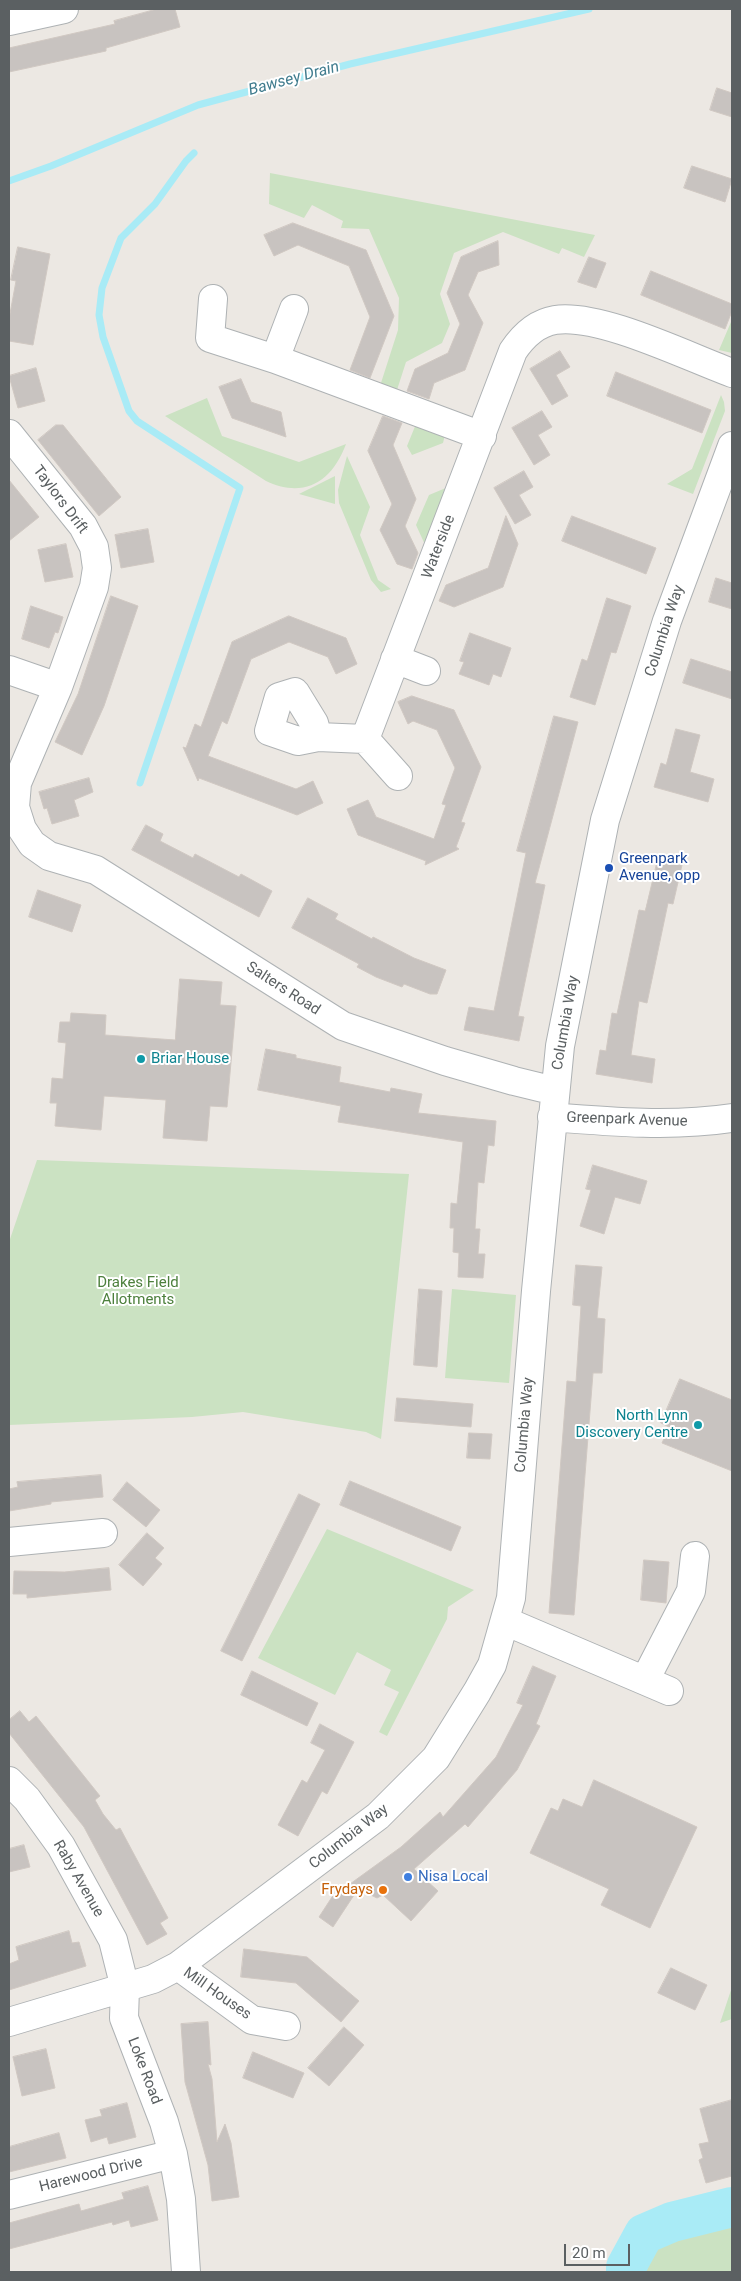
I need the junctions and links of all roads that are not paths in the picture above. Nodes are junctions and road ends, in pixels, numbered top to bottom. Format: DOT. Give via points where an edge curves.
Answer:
graph roads {
  1 [pos="64,9"];
  2 [pos="9,21"];
  3 [pos="213,299"];
  4 [pos="294,309"];
  5 [pos="275,359"];
  6 [pos="732,373"];
  7 [pos="9,434"];
  8 [pos="482,436"];
  9 [pos="732,446"];
  10 [pos="395,659"];
  11 [pos="9,670"];
  12 [pos="426,671"];
  13 [pos="58,687"];
  14 [pos="318,736"];
  15 [pos="365,739"];
  16 [pos="398,776"];
  17 [pos="32,844"];
  18 [pos="553,1104"];
  19 [pos="732,1118"];
  20 [pos="103,1533"];
  21 [pos="9,1542"];
  22 [pos="695,1556"];
  23 [pos="505,1621"];
  24 [pos="15,1796"];
  25 [pos="178,1966"];
  26 [pos="125,1988"];
  27 [pos="9,2022"];
  28 [pos="286,2026"];
  29 [pos="173,2154"];
  30 [pos="9,2195"];
  31 [pos="186,2272"];
  1 -- 2 [label="street"];
  3 -- 5 [label="street" via="210,338"];
  4 -- 5 [label="street"];
  5 -- 8 [label="street"];
  6 -- 8 [label="street, Waterside" via="610,327 585,320 553,321 537,327 513,351"];
  7 -- 13 [label="street, Taylors Drift" via="82,526 94,547 94,587"];
  8 -- 10 [label="street, Waterside"];
  9 -- 18 [label="street, Columbia Way" via="667,621 605,820 560,1046"];
  10 -- 12 [label="street"];
  10 -- 15 [label="street, Waterside"];
  11 -- 13 [label="street"];
  13 -- 17 [label="street, Taylors Drift" via="17,783 15,807 22,829"];
  14 -- 15 [label="street"];
  15 -- 16 [label="street"];
  17 -- 18 [label="street, Salters Road" via="49,856 96,870 343,1026 445,1061"];
  18 -- 19 [label="street, Greenpark Avenue" via="643,1124 699,1123"];
  18 -- 23 [label="street, Columbia Way" via="511,1598"];
  20 -- 21 [label="street"];
  22 -- 23 [label="street" via="692,1591 657,1685"];
  23 -- 25 [label="street, Columbia Way" via="492,1665 477,1692 436,1758 408,1789 378,1816"];
  24 -- 26 [label="street, Raby Avenue" via="61,1846 113,1940"];
  25 -- 26 [label="street, Columbia Way" via="153,1980"];
  25 -- 28 [label="street, Mill Houses" via="252,2020"];
  26 -- 27 [label="street"];
  26 -- 29 [label="street, Loke Road" via="124,2018"];
  29 -- 30 [label="street, Harewood Drive"];
  29 -- 31 [label="street, Loke Road" via="181,2199"];
}
